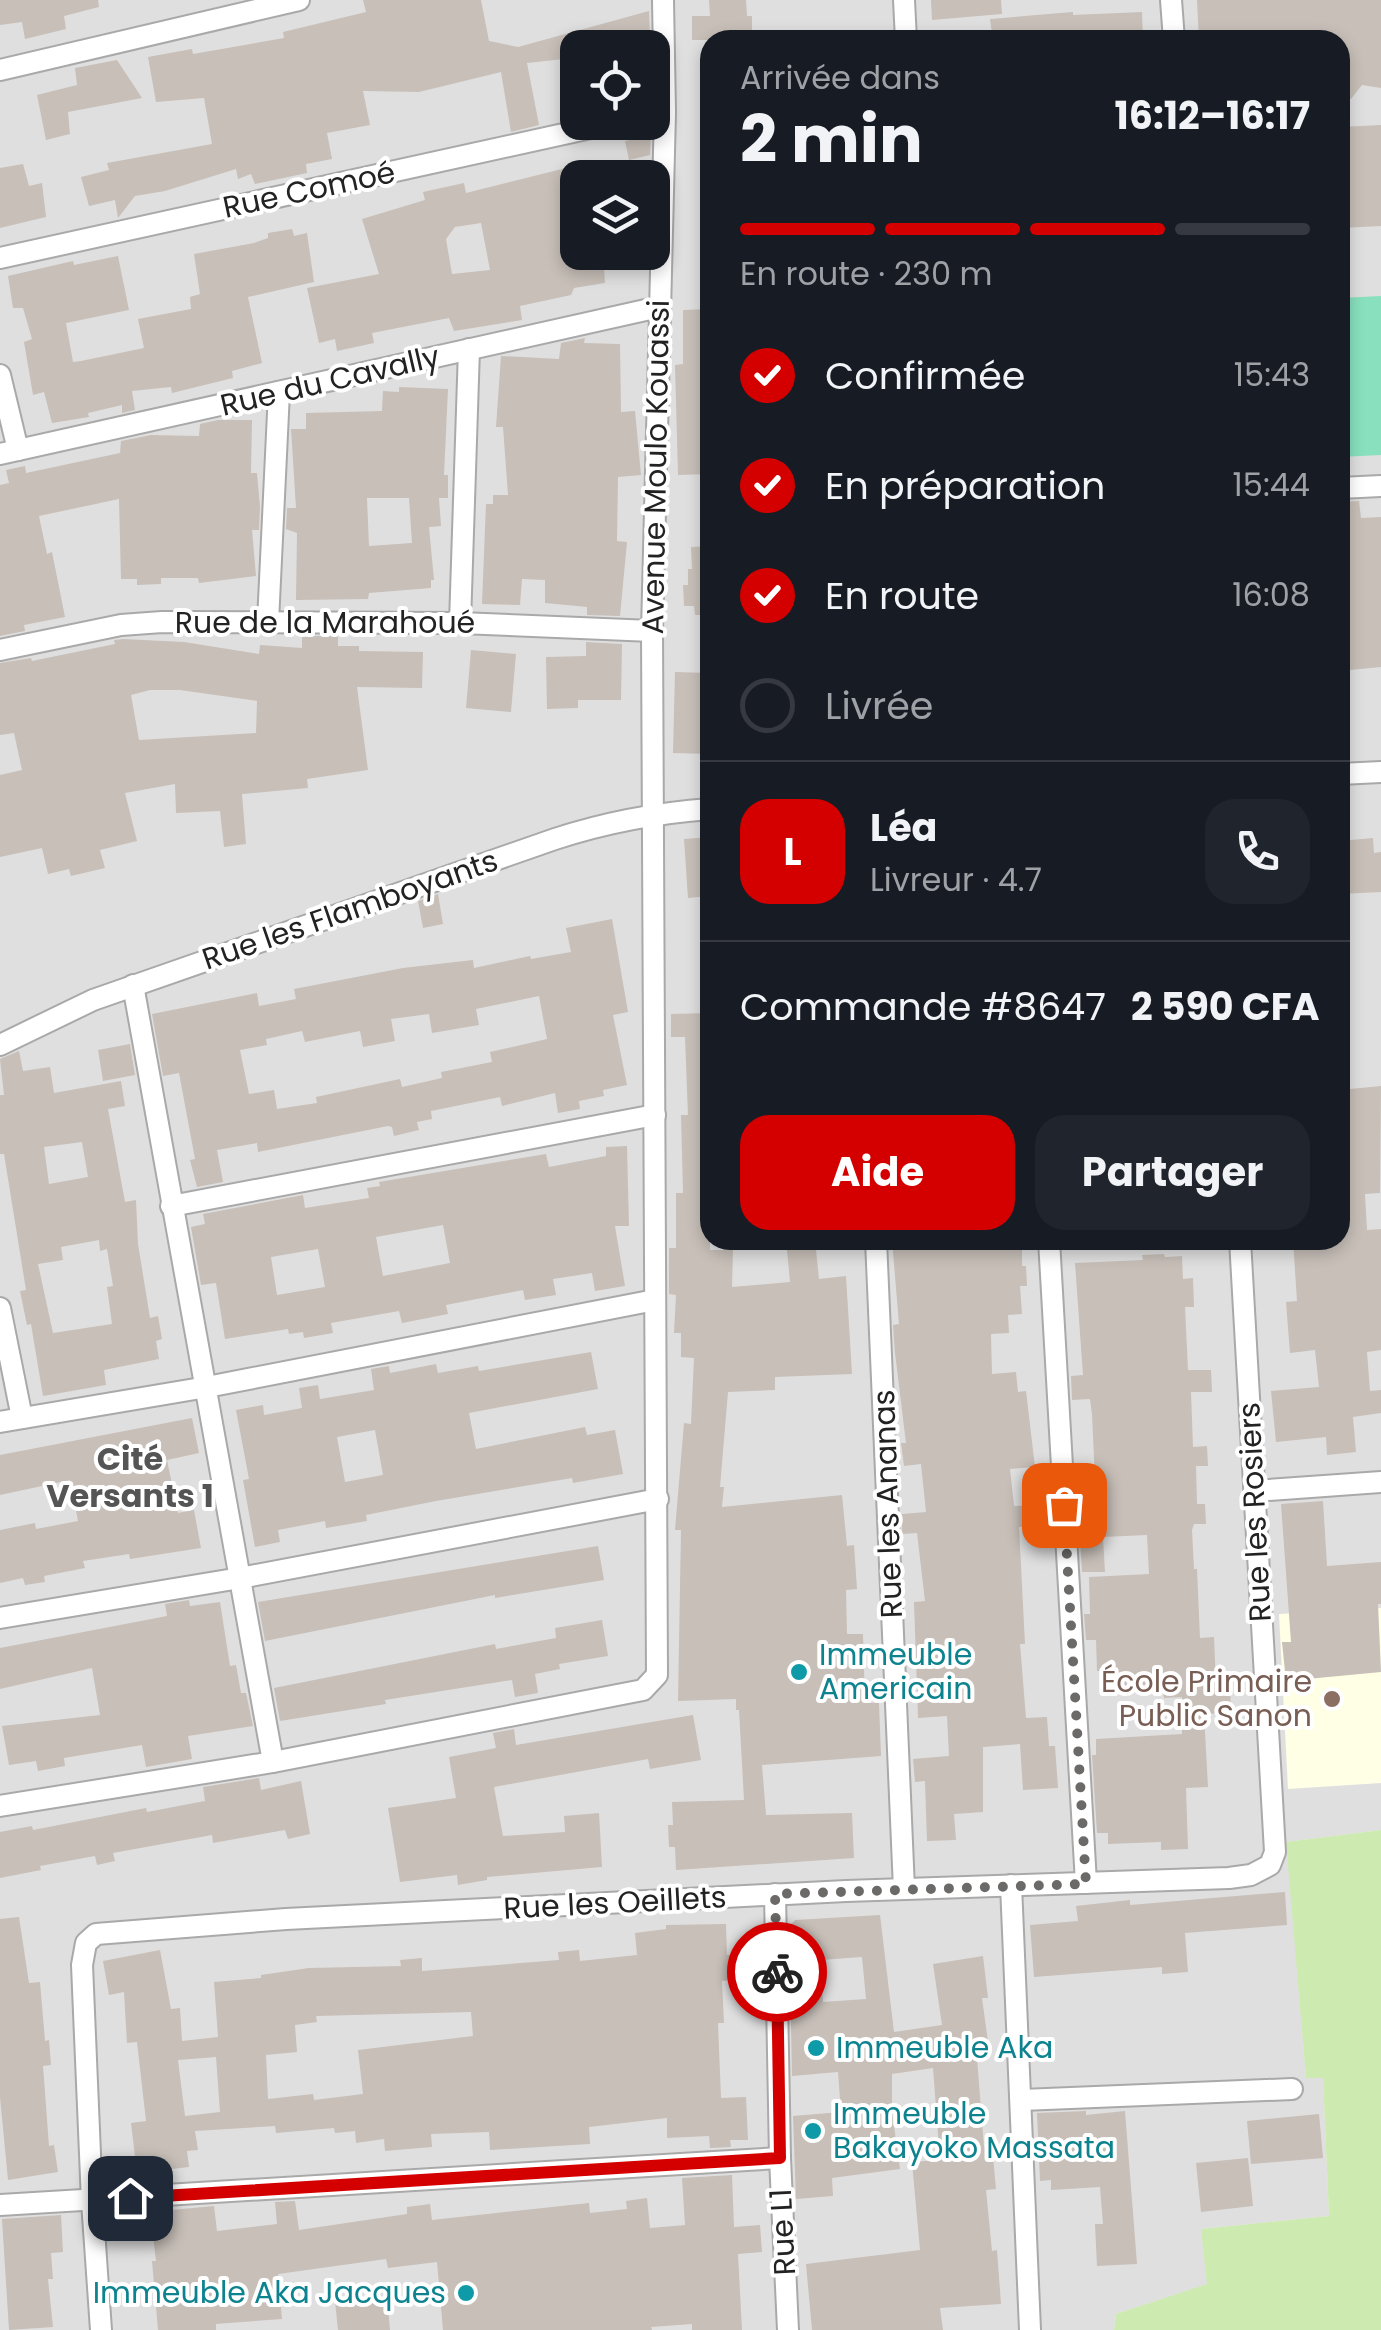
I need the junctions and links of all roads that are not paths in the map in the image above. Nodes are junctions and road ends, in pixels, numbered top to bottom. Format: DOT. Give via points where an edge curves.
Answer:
graph roads {
  1 [pos="299,0"];
  2 [pos="663,0"];
  3 [pos="904,0"];
  4 [pos="1171,0"];
  5 [pos="662,30"];
  6 [pos="906,30"];
  7 [pos="1173,30"];
  8 [pos="0,70"];
  9 [pos="560,135"];
  10 [pos="659,140"];
  11 [pos="0,258"];
  12 [pos="660,307"];
  13 [pos="469,349"];
  14 [pos="0,375"];
  15 [pos="279,392"];
  16 [pos="9,452"];
  17 [pos="1381,486"];
  18 [pos="1350,488"];
  19 [pos="268,622"];
  20 [pos="460,623"];
  21 [pos="652,631"];
  22 [pos="0,650"];
  23 [pos="1381,772"];
  24 [pos="1350,774"];
  25 [pos="700,810"];
  26 [pos="654,813"];
  27 [pos="132,985"];
  28 [pos="0,1045"];
  29 [pos="656,1115"];
  30 [pos="171,1206"];
  31 [pos="876,1250"];
  32 [pos="1049,1250"];
  33 [pos="1241,1250"];
  34 [pos="655,1300"];
  35 [pos="0,1308"];
  36 [pos="207,1388"];
  37 [pos="22,1418"];
  38 [pos="0,1422"];
  39 [pos="1381,1482"];
  40 [pos="1254,1491"];
  41 [pos="658,1499"];
  42 [pos="240,1578"];
  43 [pos="0,1618"];
  44 [pos="272,1762"];
  45 [pos="0,1806"];
  46 [pos="1275,1843"];
  47 [pos="1086,1884"];
  48 [pos="1010,1885"];
  49 [pos="904,1889"];
  50 [pos="775,1894"];
  51 [pos="1292,2089"];
  52 [pos="1022,2100"];
  53 [pos="780,2158"];
  54 [pos="92,2201"];
  55 [pos="0,2205"];
  56 [pos="102,2330"];
  57 [pos="788,2330"];
  58 [pos="1030,2330"];
  1 -- 8 [label="street"];
  2 -- 5 [label="street, Avenue Moulo Kouassi"];
  3 -- 6 [label="street"];
  4 -- 7 [label="street"];
  9 -- 11 [label="street, Rue Comoé"];
  10 -- 12 [label="street, Avenue Moulo Kouassi"];
  12 -- 13 [label="street, Rue du Cavally"];
  12 -- 21 [label="street, Avenue Moulo Kouassi"];
  13 -- 15 [label="street, Rue du Cavally"];
  13 -- 20 [label="street"];
  14 -- 16 [label="street"];
  15 -- 16 [label="street, Rue du Cavally"];
  15 -- 19 [label="street"];
  17 -- 18 [label="street"];
  19 -- 20 [label="street, Rue de la Marahoué"];
  19 -- 22 [label="street, Rue de la Marahoué" via="122,625"];
  20 -- 21 [label="street, Rue de la Marahoué"];
  21 -- 26 [label="street, Avenue Moulo Kouassi"];
  23 -- 24 [label="street"];
  25 -- 26 [label="street, Rue les Flamboyants"];
  26 -- 27 [label="street, Rue les Flamboyants" via="555,839"];
  26 -- 29 [label="street, Avenue Moulo Kouassi"];
  27 -- 28 [label="street, Rue les Flamboyants"];
  27 -- 30 [label="street"];
  29 -- 30 [label="street"];
  29 -- 34 [label="street, Avenue Moulo Kouassi"];
  30 -- 36 [label="street"];
  31 -- 49 [label="street, Rue les Ananas"];
  32 -- 47 [label="street"];
  33 -- 40 [label="street, Rue les Rosiers"];
  34 -- 36 [label="street"];
  34 -- 41 [label="street, Avenue Moulo Kouassi"];
  35 -- 37 [label="street"];
  36 -- 37 [label="street"];
  36 -- 42 [label="street"];
  37 -- 38 [label="street"];
  39 -- 40 [label="street"];
  40 -- 46 [label="street, Rue les Rosiers"];
  41 -- 42 [label="street"];
  41 -- 44 [label="street, Avenue Moulo Kouassi" via="657,1675 643,1690"];
  42 -- 43 [label="street"];
  42 -- 44 [label="street"];
  44 -- 45 [label="street, Avenue Moulo Kouassi"];
  46 -- 47 [label="street, Rue les Oeillets" via="1270,1866 1251,1875"];
  47 -- 48 [label="street, Rue les Oeillets"];
  48 -- 49 [label="street, Rue les Oeillets"];
  48 -- 52 [label="street"];
  49 -- 50 [label="street, Rue les Oeillets"];
  50 -- 53 [label="street, Rue L1"];
  50 -- 54 [label="street, Rue les Oeillets" via="96,1934 82,1954"];
  51 -- 52 [label="street"];
  52 -- 58 [label="street"];
  53 -- 54 [label="street"];
  53 -- 57 [label="street, Rue L1"];
  54 -- 55 [label="street"];
  54 -- 56 [label="street"];
}
